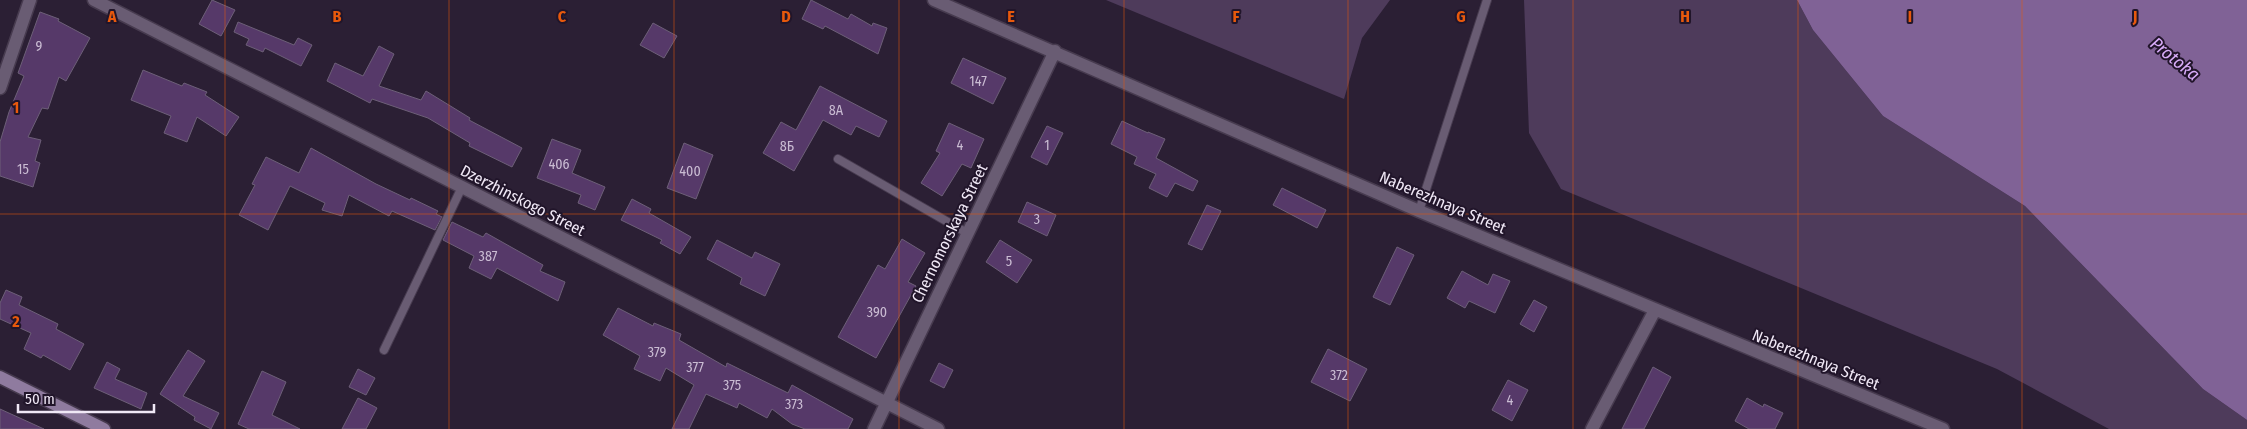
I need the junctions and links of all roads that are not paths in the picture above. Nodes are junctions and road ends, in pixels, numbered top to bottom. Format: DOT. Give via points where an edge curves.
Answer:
graph roads {
  1 [pos="30,0"];
  2 [pos="94,0"];
  3 [pos="934,0"];
  4 [pos="1487,0"];
  5 [pos="1055,51"];
  6 [pos="0,88"];
  7 [pos="838,159"];
  8 [pos="462,187"];
  9 [pos="1420,210"];
  10 [pos="968,233"];
  11 [pos="1655,310"];
  12 [pos="384,350"];
  13 [pos="0,377"];
  14 [pos="886,404"];
  15 [pos="104,429"];
  16 [pos="874,429"];
  17 [pos="938,429"];
  18 [pos="1592,429"];
  19 [pos="1942,429"];
  1 -- 6 [label="street"];
  2 -- 8 [label="street, Dzerzhinskogo Street"];
  3 -- 5 [label="street, Naberezhnaya Street"];
  4 -- 9 [label="lane"];
  5 -- 9 [label="street, Naberezhnaya Street"];
  5 -- 10 [label="street, Chernomorskaya Street"];
  7 -- 10 [label="lane"];
  8 -- 12 [label="lane"];
  8 -- 14 [label="street, Dzerzhinskogo Street"];
  9 -- 11 [label="street, Naberezhnaya Street"];
  10 -- 14 [label="street, Chernomorskaya Street"];
  11 -- 18 [label="street"];
  11 -- 19 [label="street, Naberezhnaya Street"];
  13 -- 15 [label="street"];
  14 -- 16 [label="street, Chernomorskaya Street"];
  14 -- 17 [label="street, Dzerzhinskogo Street"];
}
